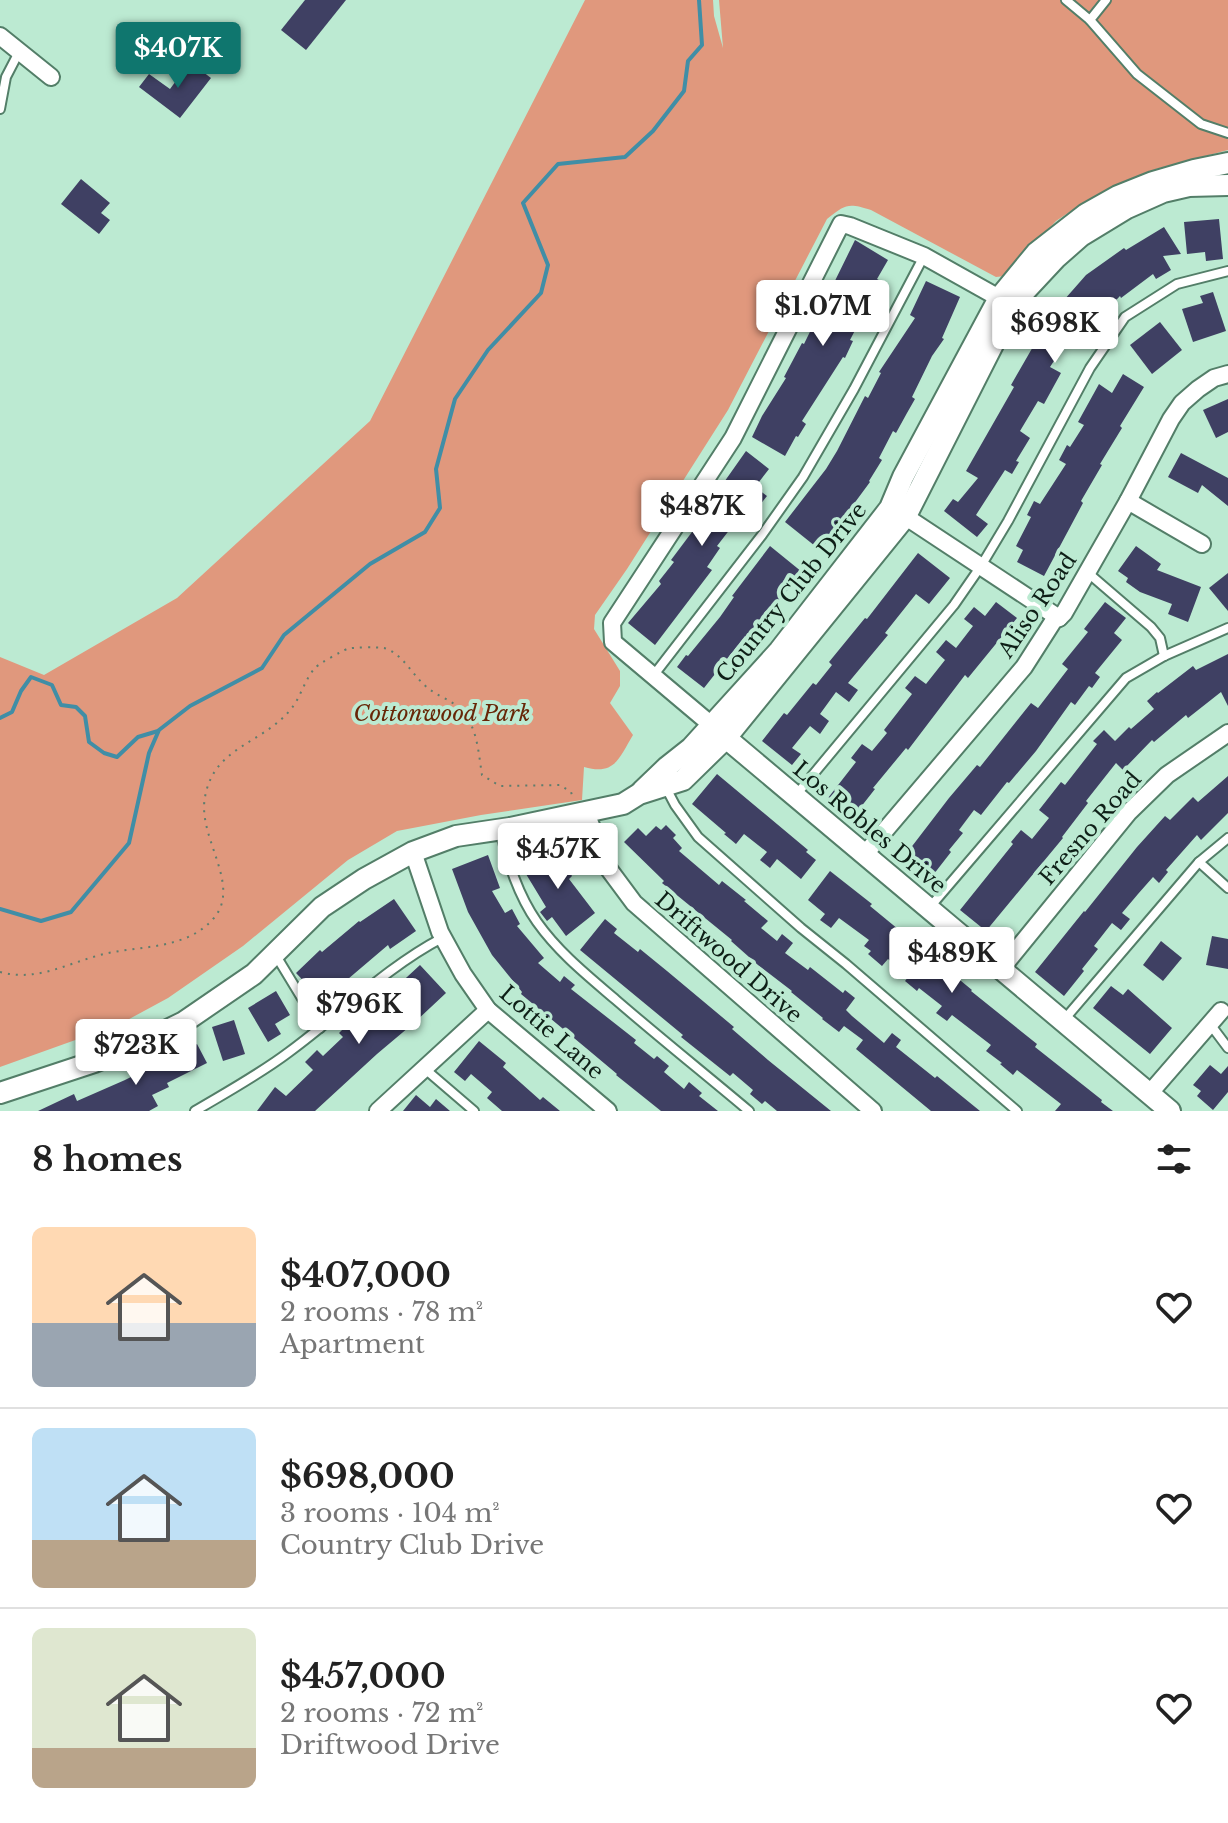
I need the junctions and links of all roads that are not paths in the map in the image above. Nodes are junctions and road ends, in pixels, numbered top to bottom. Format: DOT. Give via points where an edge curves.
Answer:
graph roads {
  1 [pos="1066,0"];
  2 [pos="1106,0"];
  3 [pos="1090,20"];
  4 [pos="0,36"];
  5 [pos="19,51"];
  6 [pos="51,77"];
  7 [pos="3,80"];
  8 [pos="0,109"];
  9 [pos="1228,133"];
  10 [pos="1228,163"];
  11 [pos="1228,185"];
  12 [pos="924,256"];
  13 [pos="1228,271"];
  14 [pos="1006,300"];
  15 [pos="1228,374"];
  16 [pos="1128,501"];
  17 [pos="898,512"];
  18 [pos="1202,544"];
  19 [pos="981,566"];
  20 [pos="1087,572"];
  21 [pos="1059,618"];
  22 [pos="1228,628"];
  23 [pos="1164,656"];
  24 [pos="653,676"];
  25 [pos="719,732"];
  26 [pos="1228,733"];
  27 [pos="665,786"];
  28 [pos="639,794"];
  29 [pos="795,796"];
  30 [pos="582,814"];
  31 [pos="500,830"];
  32 [pos="1228,838"];
  33 [pos="413,852"];
  34 [pos="865,854"];
  35 [pos="1199,862"];
  36 [pos="1228,888"];
  37 [pos="929,908"];
  38 [pos="443,937"];
  39 [pos="275,954"];
  40 [pos="1001,969"];
  41 [pos="488,1010"];
  42 [pos="1216,1017"];
  43 [pos="1063,1021"];
  44 [pos="320,1028"];
  45 [pos="1228,1048"];
  46 [pos="424,1069"];
  47 [pos="0,1093"];
  48 [pos="1149,1094"];
  49 [pos="1167,1110"];
  50 [pos="195,1111"];
  51 [pos="378,1111"];
  52 [pos="474,1111"];
  53 [pos="608,1111"];
  54 [pos="749,1111"];
  55 [pos="873,1111"];
  56 [pos="1017,1111"];
  1 -- 3 [label="lane"];
  2 -- 3 [label="lane"];
  3 -- 9 [label="lane" via="1137,74 1201,124"];
  4 -- 5 [label="street"];
  5 -- 6 [label="street"];
  5 -- 7 [label="lane"];
  7 -- 8 [label="lane"];
  10 -- 14 [label="street, Country Club Drive" via="1153,182 1097,208 1036,253"];
  11 -- 14 [label="street, Country Club Drive" via="1189,186 1127,208 1081,236"];
  12 -- 14 [label="street"];
  12 -- 24 [label="lane" via="803,477"];
  12 -- 24 [label="street, Los Robles Drive" via="841,224 733,438 612,623 613,642"];
  13 -- 19 [label="lane" via="1177,284 1125,317 1090,368"];
  14 -- 17 [label="street, Country Club Drive"];
  15 -- 16 [label="street, Aliso Road" via="1214,378 1182,403"];
  16 -- 18 [label="street"];
  16 -- 20 [label="street, Aliso Road"];
  17 -- 19 [label="street"];
  17 -- 25 [label="street, Country Club Drive"];
  19 -- 21 [label="street"];
  19 -- 29 [label="lane"];
  20 -- 21 [label="street, Aliso Road"];
  20 -- 23 [label="lane" via="1151,627"];
  21 -- 34 [label="street, Aliso Road" via="1024,667"];
  22 -- 23 [label="lane"];
  23 -- 37 [label="lane" via="1119,685"];
  24 -- 25 [label="street, Los Robles Drive"];
  25 -- 27 [label="street, Country Club Drive" via="683,780"];
  25 -- 28 [label="street, Country Club Drive" via="691,748"];
  25 -- 29 [label="street, Los Robles Drive"];
  26 -- 40 [label="street, Fresno Road" via="1167,775 1129,812"];
  27 -- 28 [label="street, Country Club Drive"];
  27 -- 56 [label="lane" via="698,837"];
  28 -- 30 [label="street, Country Club Drive" via="623,804"];
  29 -- 34 [label="street, Los Robles Drive"];
  30 -- 31 [label="street, Country Club Drive"];
  30 -- 55 [label="street, Driftwood Drive" via="608,868 634,903"];
  31 -- 33 [label="street, Country Club Drive" via="456,836"];
  31 -- 54 [label="lane" via="524,900 557,947"];
  32 -- 35 [label="lane"];
  33 -- 38 [label="street, Lottie Lane"];
  33 -- 39 [label="street, Country Club Drive" via="322,907"];
  34 -- 37 [label="street, Los Robles Drive"];
  35 -- 36 [label="lane"];
  35 -- 43 [label="lane"];
  37 -- 40 [label="street, Los Robles Drive"];
  38 -- 41 [label="street, Lottie Lane"];
  38 -- 44 [label="lane" via="375,981"];
  39 -- 44 [label="lane"];
  39 -- 47 [label="street, Country Club Drive" via="184,1022 94,1062"];
  40 -- 43 [label="street, Los Robles Drive"];
  41 -- 46 [label="street"];
  41 -- 53 [label="street, Lottie Lane"];
  42 -- 45 [label="lane"];
  42 -- 48 [label="street"];
  43 -- 48 [label="street, Los Robles Drive"];
  44 -- 50 [label="lane"];
  46 -- 51 [label="street"];
  46 -- 52 [label="lane"];
  48 -- 49 [label="street, Los Robles Drive"];
}
